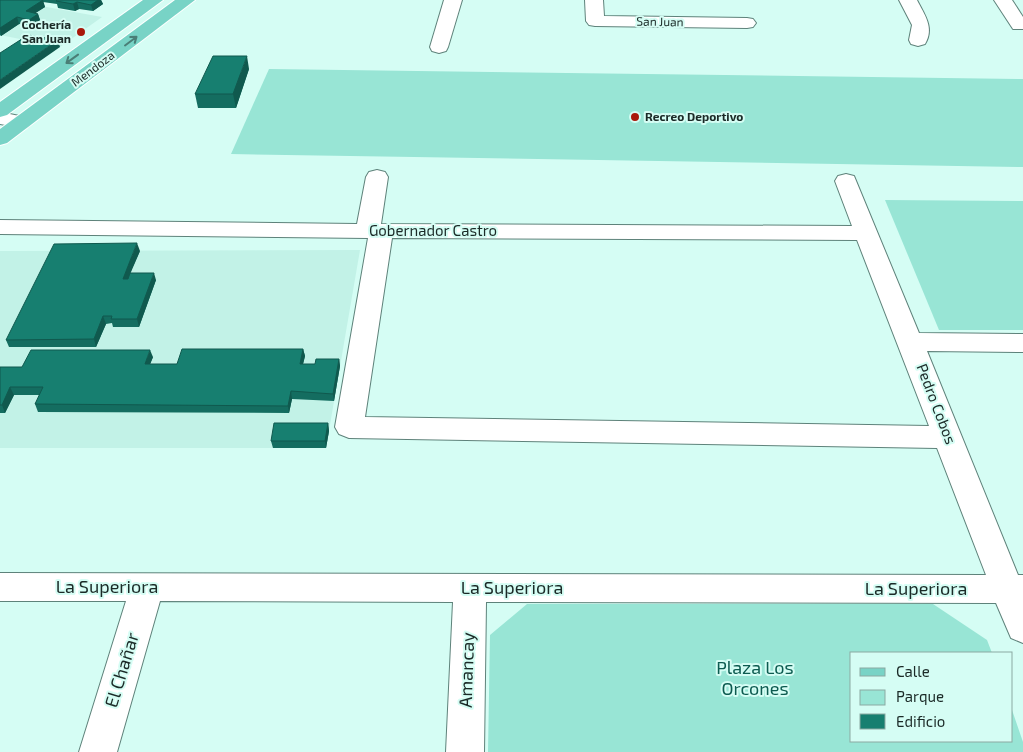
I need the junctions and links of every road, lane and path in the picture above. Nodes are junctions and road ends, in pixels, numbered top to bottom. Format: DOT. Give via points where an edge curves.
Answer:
graph roads {
  1 [pos="154,0"];
  2 [pos="186,0"];
  3 [pos="453,0"];
  4 [pos="594,0"];
  5 [pos="908,0"];
  6 [pos="1003,0"];
  7 [pos="747,23"];
  8 [pos="1019,25"];
  9 [pos="918,40"];
  10 [pos="439,47"];
  11 [pos="0,111"];
  12 [pos="0,118"];
  13 [pos="22,122"];
  14 [pos="0,139"];
  15 [pos="376,177"];
  16 [pos="846,180"];
  17 [pos="0,227"];
  18 [pos="374,231"];
  19 [pos="867,233"];
  20 [pos="912,342"];
  21 [pos="1023,343"];
  22 [pos="948,437"];
  23 [pos="0,587"];
  24 [pos="147,588"];
  25 [pos="470,588"];
  26 [pos="1015,589"];
  27 [pos="1023,628"];
  28 [pos="98,752"];
  29 [pos="465,752"];
  1 -- 11 [label="main road, Mendoza, one-way"];
  13 -- 2 [label="main road, Mendoza, one-way"];
  3 -- 10 [label="street"];
  4 -- 7 [label="street, San Juan" via="595,21"];
  5 -- 9 [label="street" via="921,25"];
  6 -- 8 [label="street"];
  12 -- 13 [label="street"];
  13 -- 14 [label="main road, Mendoza"];
  15 -- 18 [label="street"];
  16 -- 19 [label="street, Pedro Cobos"];
  17 -- 18 [label="street, Gobernador Castro"];
  18 -- 19 [label="street, Gobernador Castro"];
  18 -- 22 [label="street" via="349,427"];
  19 -- 20 [label="street, Pedro Cobos"];
  20 -- 21 [label="street"];
  20 -- 22 [label="street, Pedro Cobos"];
  22 -- 26 [label="street, Pedro Cobos"];
  23 -- 24 [label="street, La Superiora"];
  24 -- 25 [label="street, La Superiora"];
  24 -- 28 [label="street, El Chañar"];
  25 -- 26 [label="street, La Superiora"];
  25 -- 29 [label="street, Amancay"];
  26 -- 27 [label="street, Pedro Cobos"];
}
